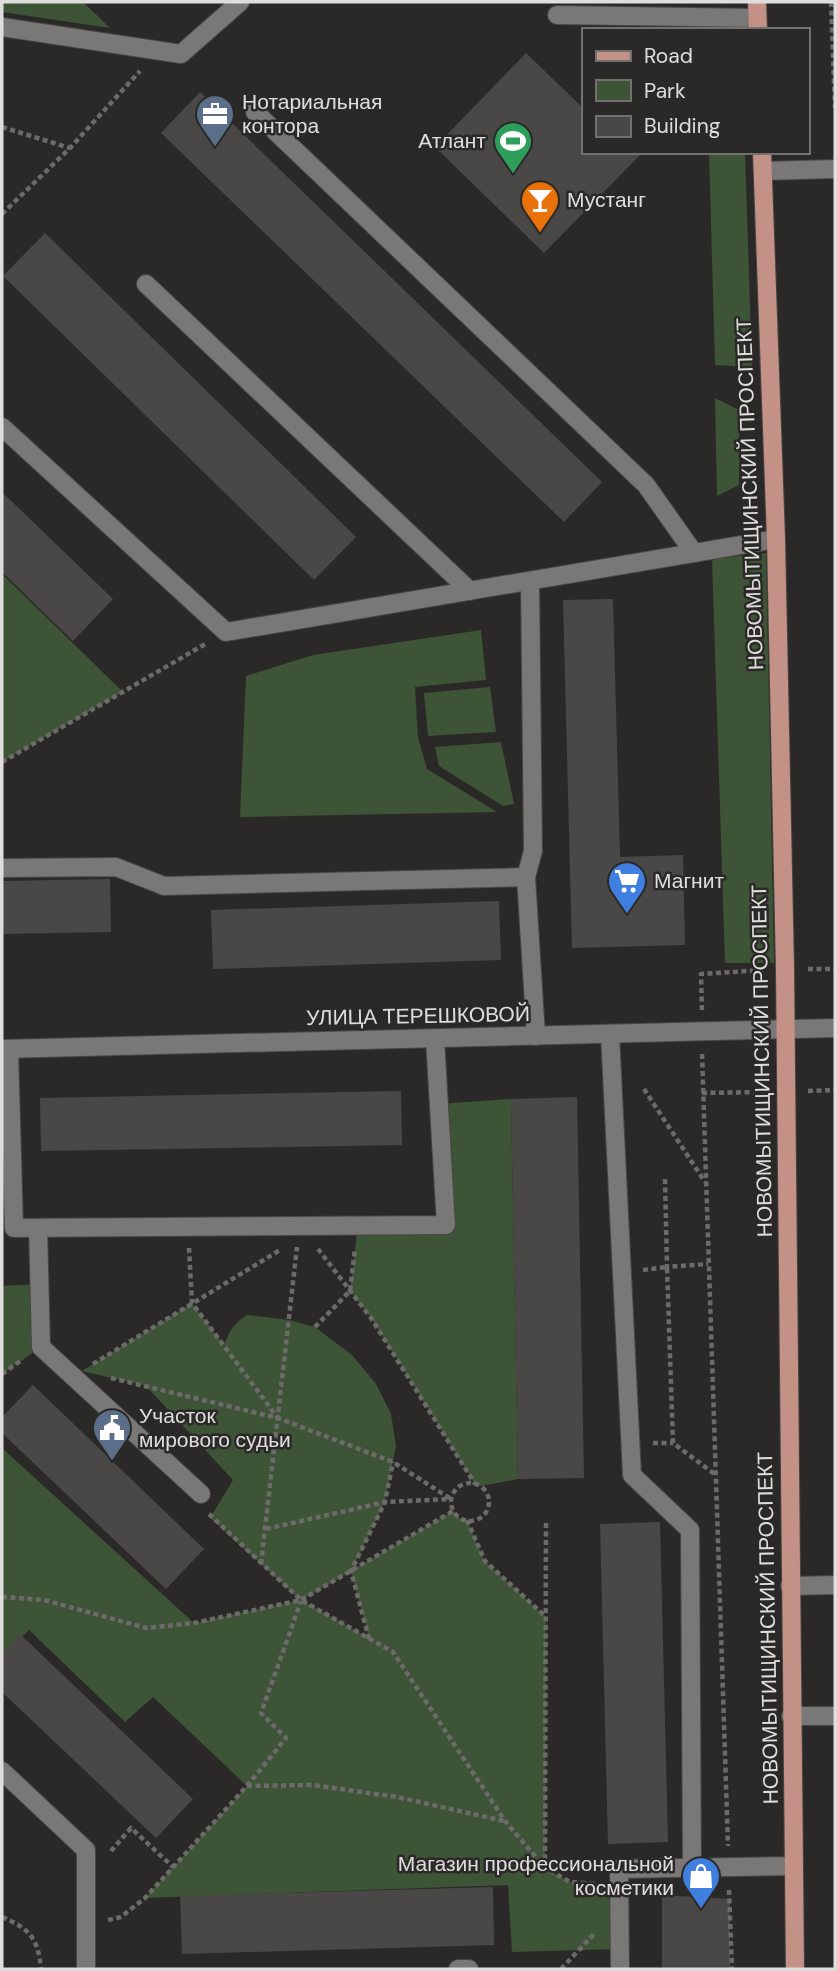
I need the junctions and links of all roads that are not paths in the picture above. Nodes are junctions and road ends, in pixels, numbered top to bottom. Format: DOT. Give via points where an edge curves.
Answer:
graph roads {
  1 [pos="240,2"];
  2 [pos="557,15"];
  3 [pos="757,17"];
  4 [pos="2,27"];
  5 [pos="255,112"];
  6 [pos="762,154"];
  7 [pos="835,169"];
  8 [pos="763,171"];
  9 [pos="146,284"];
  10 [pos="2,427"];
  11 [pos="776,539"];
  12 [pos="694,553"];
  13 [pos="530,581"];
  14 [pos="470,591"];
  15 [pos="2,868"];
  16 [pos="526,877"];
  17 [pos="835,1028"];
  18 [pos="786,1029"];
  19 [pos="610,1034"];
  20 [pos="536,1036"];
  21 [pos="435,1039"];
  22 [pos="5,1049"];
  23 [pos="7,1186"];
  24 [pos="38,1228"];
  25 [pos="201,1494"];
  26 [pos="835,1585"];
  27 [pos="790,1586"];
  28 [pos="792,1716"];
  29 [pos="835,1716"];
  30 [pos="2,1771"];
  31 [pos="794,1866"];
  32 [pos="692,1868"];
  33 [pos="86,1969"];
  34 [pos="458,1969"];
  35 [pos="468,1969"];
  36 [pos="620,1969"];
  37 [pos="795,1969"];
  1 -- 4 [label="street" via="181,54"];
  2 -- 3 [label="street"];
  5 -- 12 [label="street" via="646,485"];
  6 -- 8 [label="main road, НОВОМЫТИЩИНСКИЙ ПРОСПЕКТ"];
  7 -- 8 [label="street"];
  8 -- 11 [label="main road, НОВОМЫТИЩИНСКИЙ ПРОСПЕКТ"];
  9 -- 14 [label="street"];
  10 -- 14 [label="street" via="226,632"];
  11 -- 12 [label="street"];
  11 -- 18 [label="main road, НОВОМЫТИЩИНСКИЙ ПРОСПЕКТ"];
  12 -- 13 [label="street"];
  13 -- 14 [label="street"];
  13 -- 16 [label="street" via="533,851"];
  15 -- 16 [label="street" via="116,867 164,886"];
  16 -- 20 [label="street"];
  17 -- 18 [label="street, УЛИЦА ТЕРЕШКОВОЙ"];
  18 -- 19 [label="street, УЛИЦА ТЕРЕШКОВОЙ"];
  18 -- 27 [label="main road, НОВОМЫТИЩИНСКИЙ ПРОСПЕКТ"];
  19 -- 20 [label="street, УЛИЦА ТЕРЕШКОВОЙ"];
  19 -- 32 [label="street" via="632,1475 690,1530"];
  20 -- 21 [label="street, УЛИЦА ТЕРЕШКОВОЙ"];
  21 -- 22 [label="street, УЛИЦА ТЕРЕШКОВОЙ"];
  21 -- 24 [label="street" via="446,1224"];
  22 -- 23 [label="street"];
  23 -- 24 [label="street" via="14,1228"];
  24 -- 25 [label="street" via="41,1347 78,1374"];
  26 -- 27 [label="street"];
  27 -- 28 [label="main road, НОВОМЫТИЩИНСКИЙ ПРОСПЕКТ"];
  28 -- 29 [label="street"];
  28 -- 31 [label="main road, НОВОМЫТИЩИНСКИЙ ПРОСПЕКТ"];
  30 -- 33 [label="street" via="86,1850"];
  31 -- 32 [label="street"];
  31 -- 37 [label="main road, НОВОМЫТИЩИНСКИЙ ПРОСПЕКТ"];
  32 -- 36 [label="street" via="619,1869"];
  34 -- 35 [label="street"];
}
